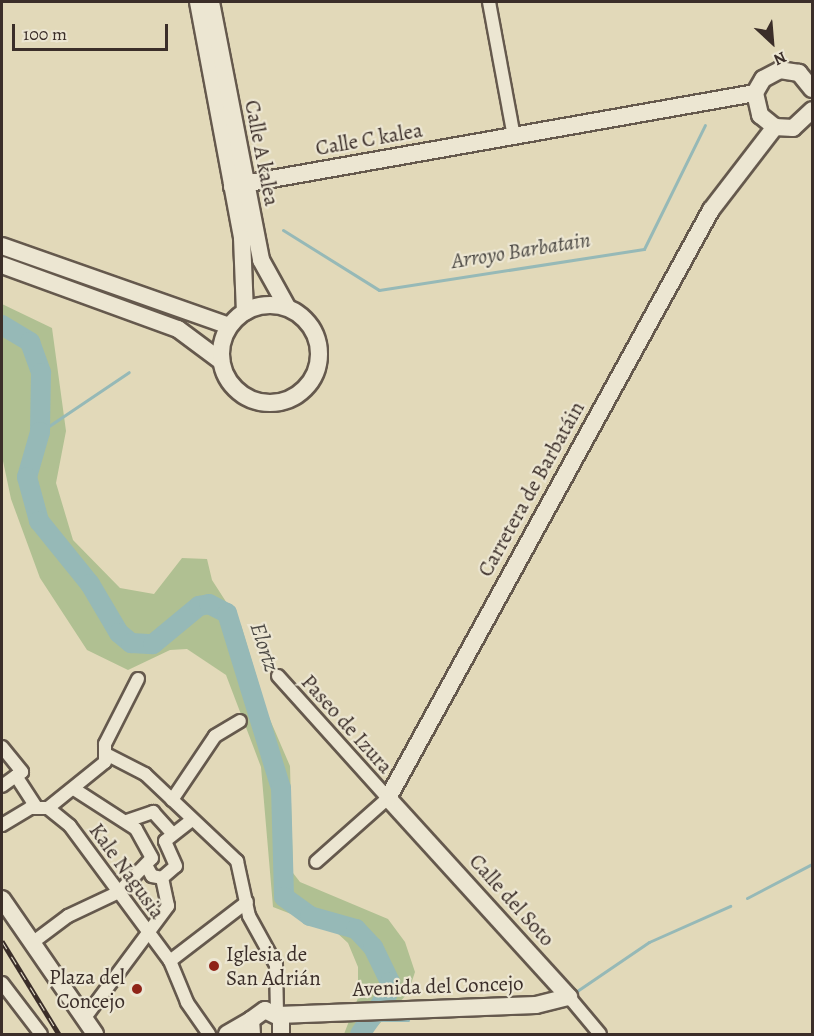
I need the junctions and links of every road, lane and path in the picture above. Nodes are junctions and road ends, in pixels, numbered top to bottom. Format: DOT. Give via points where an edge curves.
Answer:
graph roads {
  1 [pos="198,2"];
  2 [pos="211,2"];
  3 [pos="489,2"];
  4 [pos="813,89"];
  5 [pos="755,93"];
  6 [pos="813,110"];
  7 [pos="775,127"];
  8 [pos="514,137"];
  9 [pos="238,185"];
  10 [pos="2,246"];
  11 [pos="2,265"];
  12 [pos="287,307"];
  13 [pos="245,312"];
  14 [pos="229,326"];
  15 [pos="221,361"];
  16 [pos="278,675"];
  17 [pos="138,679"];
  18 [pos="240,721"];
  19 [pos="2,747"];
  20 [pos="106,754"];
  21 [pos="16,776"];
  22 [pos="2,786"];
  23 [pos="74,789"];
  24 [pos="388,798"];
  25 [pos="172,800"];
  26 [pos="43,808"];
  27 [pos="192,820"];
  28 [pos="127,821"];
  29 [pos="2,825"];
  30 [pos="172,833"];
  31 [pos="316,862"];
  32 [pos="147,867"];
  33 [pos="162,878"];
  34 [pos="119,892"];
  35 [pos="2,899"];
  36 [pos="247,902"];
  37 [pos="147,932"];
  38 [pos="32,943"];
  39 [pos="170,961"];
  40 [pos="2,983"];
  41 [pos="569,997"];
  42 [pos="84,1019"];
  43 [pos="265,1025"];
  44 [pos="41,1035"];
  45 [pos="95,1035"];
  46 [pos="209,1035"];
  47 [pos="227,1035"];
  48 [pos="600,1035"];
  1 -- 9 [label="street, Calle A kalea"];
  2 -- 9 [label="street, Calle A kalea"];
  3 -- 8 [label="street"];
  4 -- 5 [label="street" via="799,73 780,70 763,79"];
  5 -- 7 [label="street" via="760,115"];
  5 -- 8 [label="street, Calle C kalea"];
  6 -- 7 [label="street" via="793,128"];
  7 -- 24 [label="street, Carretera de Barbatáin" via="711,210"];
  8 -- 9 [label="street, Calle C kalea"];
  9 -- 12 [label="street, Calle A kalea" via="261,260"];
  9 -- 13 [label="street, Calle A kalea" via="247,279"];
  10 -- 14 [label="street"];
  11 -- 15 [label="street" via="178,329"];
  12 -- 13 [label="street" via="258,306"];
  12 -- 15 [label="street" via="312,327 319,341 316,373 301,392 280,402 249,398 231,383"];
  13 -- 14 [label="street"];
  14 -- 15 [label="street"];
  16 -- 24 [label="street, Paseo de Izura"];
  17 -- 20 [label="street" via="105,744"];
  18 -- 25 [label="street" via="214,736"];
  19 -- 21 [label="street, Kale Nagusia" via="22,772"];
  20 -- 23 [label="street"];
  20 -- 25 [label="street" via="145,774"];
  21 -- 22 [label="street"];
  21 -- 26 [label="street, Kale Nagusia"];
  23 -- 26 [label="street"];
  23 -- 28 [label="street"];
  24 -- 31 [label="street, Carretera de Barbatáin"];
  24 -- 41 [label="street, Calle del Soto"];
  25 -- 27 [label="street"];
  26 -- 29 [label="street"];
  26 -- 34 [label="street, Kale Nagusia" via="70,825"];
  27 -- 30 [label="street"];
  27 -- 36 [label="street" via="237,861"];
  28 -- 30 [label="street" via="153,812"];
  28 -- 32 [label="street" via="151,849"];
  30 -- 33 [label="street" via="165,842 176,866"];
  32 -- 33 [label="street" via="152,876"];
  32 -- 34 [label="street"];
  33 -- 37 [label="street" via="168,906"];
  34 -- 37 [label="street, Kale Nagusia"];
  34 -- 38 [label="street" via="68,916"];
  35 -- 38 [label="street"];
  36 -- 39 [label="street"];
  36 -- 43 [label="street" via="276,965 274,994"];
  37 -- 39 [label="street, Kale Nagusia"];
  37 -- 42 [label="street"];
  38 -- 42 [label="street"];
  39 -- 46 [label="street, Kale Nagusia" via="187,1002"];
  40 -- 44 [label="street"];
  41 -- 43 [label="street, Avenida del Concejo" via="536,1005 341,1011"];
  41 -- 48 [label="street, Calle del Soto"];
  42 -- 45 [label="street"];
  43 -- 47 [label="street, Avenida del Concejo"];
}
